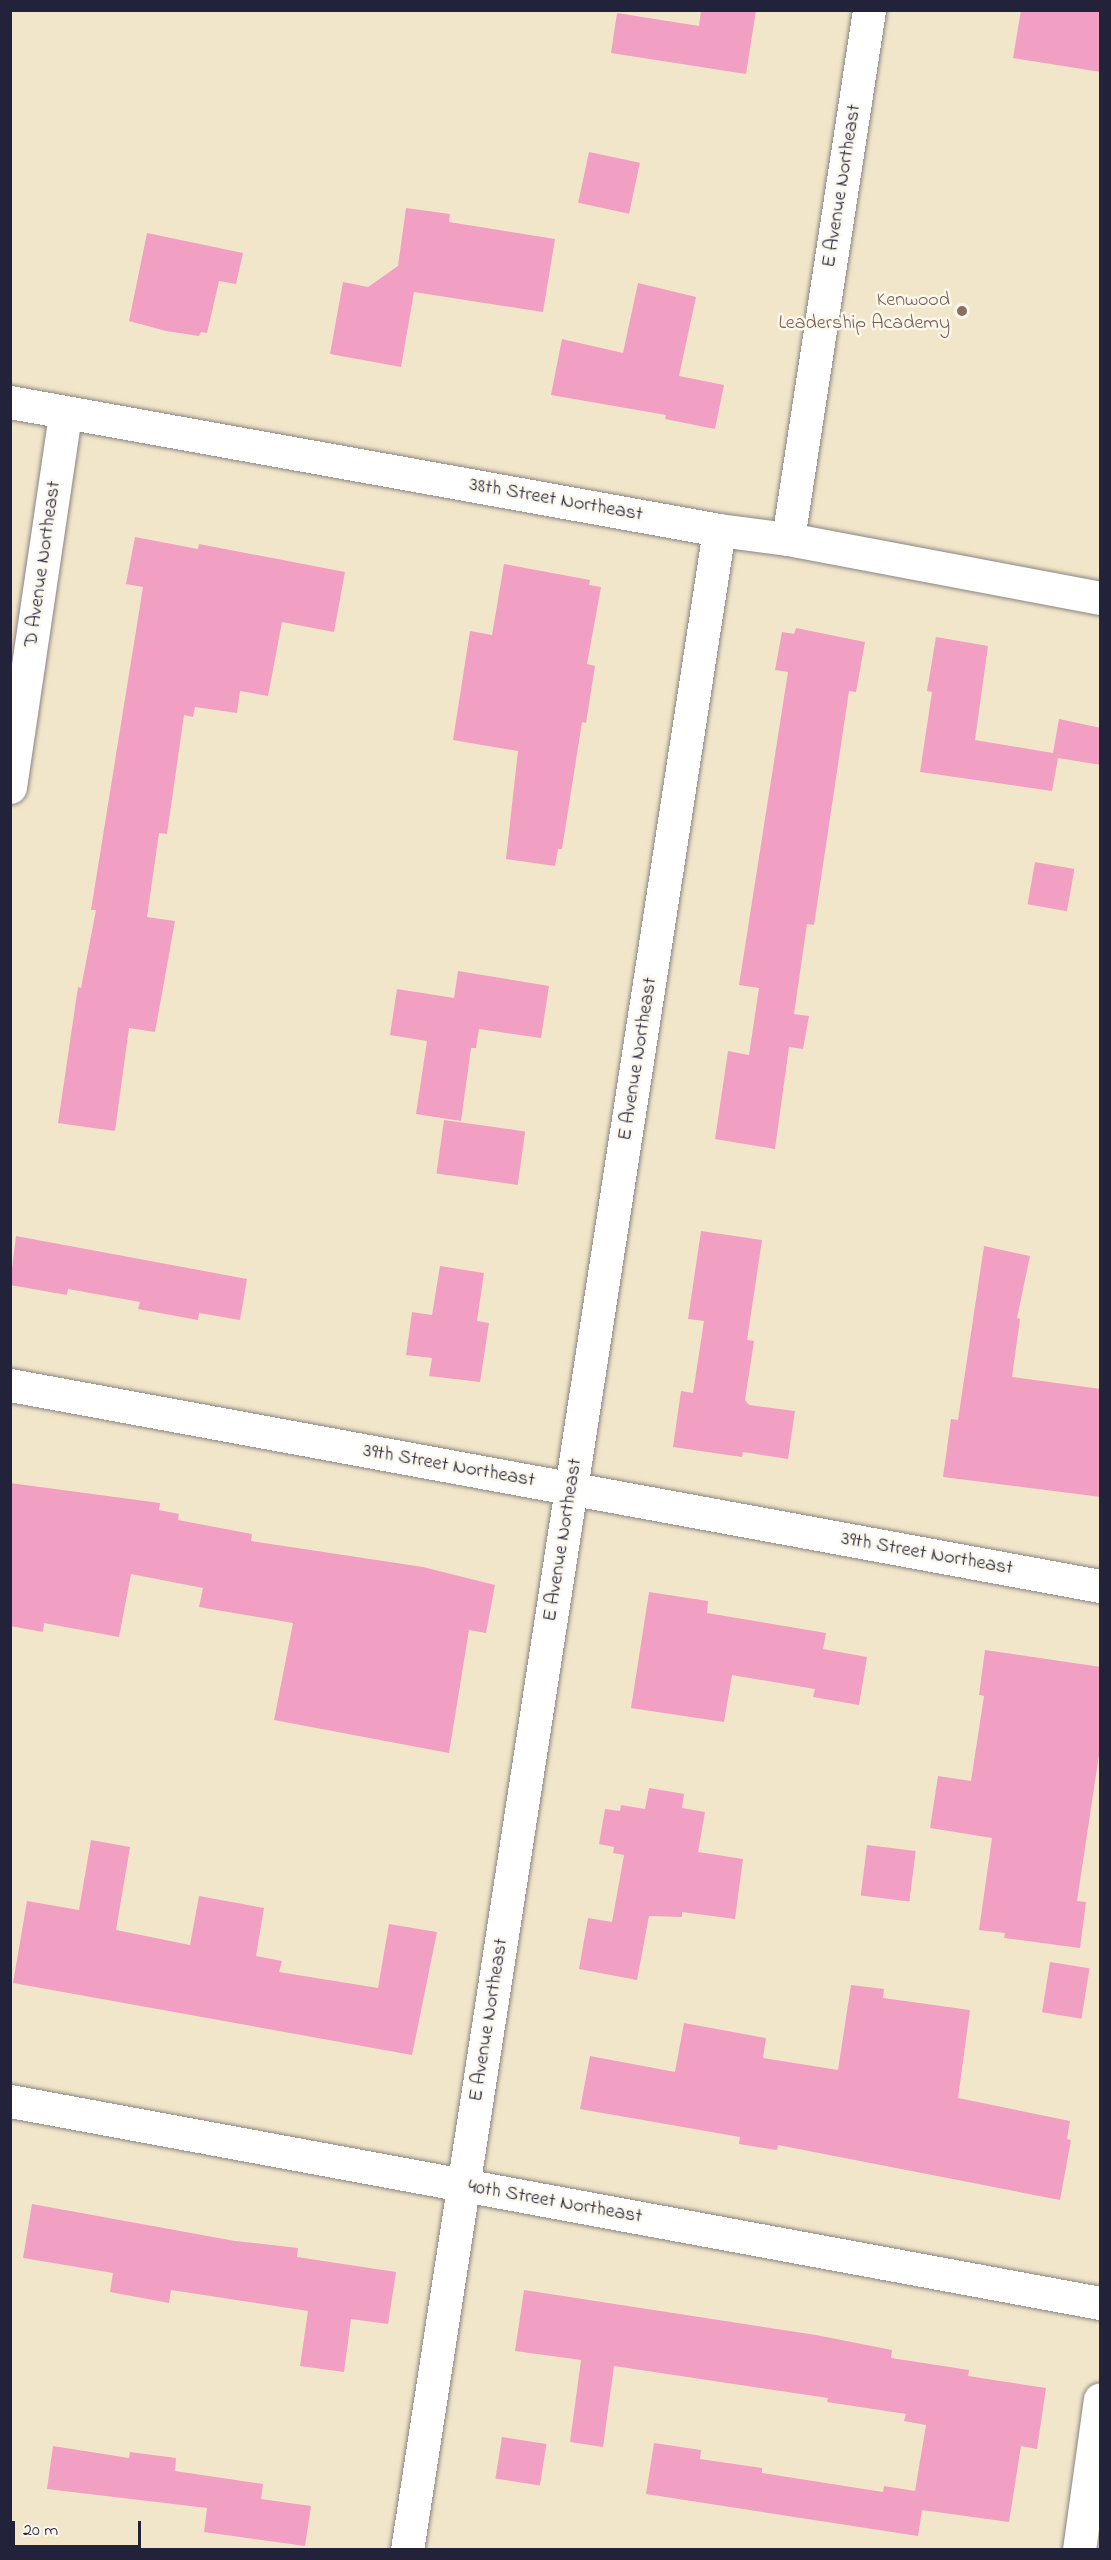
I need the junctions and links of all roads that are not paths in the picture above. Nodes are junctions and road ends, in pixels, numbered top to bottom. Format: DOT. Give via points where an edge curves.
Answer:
graph roads {
  1 [pos="869,10"];
  2 [pos="10,402"];
  3 [pos="65,412"];
  4 [pos="719,530"];
  5 [pos="788,539"];
  6 [pos="1101,598"];
  7 [pos="10,787"];
  8 [pos="10,1385"];
  9 [pos="571,1488"];
  10 [pos="1101,1586"];
  11 [pos="10,2101"];
  12 [pos="464,2185"];
  13 [pos="1101,2303"];
  14 [pos="1101,2399"];
  15 [pos="407,2550"];
  16 [pos="1079,2550"];
  1 -- 5 [label="street, E Avenue Northeast"];
  2 -- 3 [label="street, 38th Street Northeast"];
  3 -- 4 [label="street, 38th Street Northeast"];
  3 -- 7 [label="street, D Avenue Northeast"];
  4 -- 5 [label="street, 38th Street Northeast"];
  4 -- 9 [label="street, E Avenue Northeast"];
  5 -- 6 [label="street, 38th Street Northeast"];
  8 -- 9 [label="street, 39th Street Northeast"];
  9 -- 10 [label="street, 39th Street Northeast"];
  9 -- 12 [label="street, E Avenue Northeast"];
  11 -- 12 [label="street, 40th Street Northeast"];
  12 -- 13 [label="street, 40th Street Northeast"];
  12 -- 15 [label="street, E Avenue Northeast"];
  14 -- 16 [label="street"];
}
